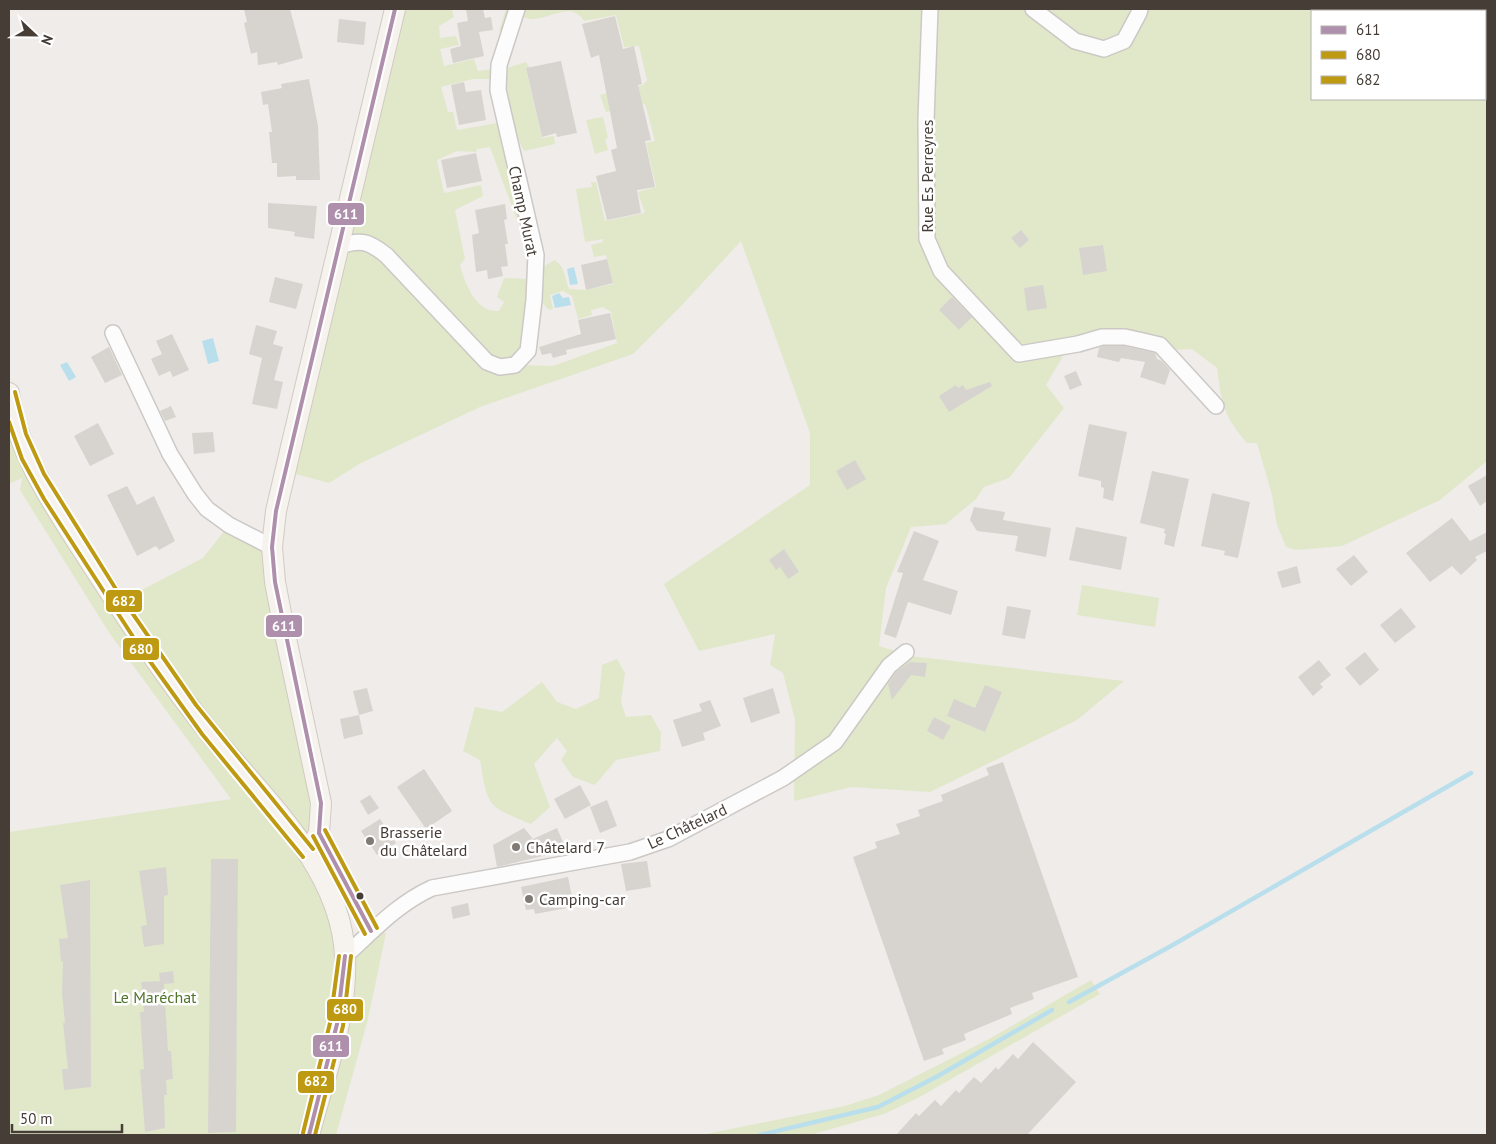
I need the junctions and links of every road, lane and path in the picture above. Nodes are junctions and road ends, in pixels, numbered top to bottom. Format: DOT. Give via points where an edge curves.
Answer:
graph roads {
  1 [pos="395,9"];
  2 [pos="517,9"];
  3 [pos="930,9"];
  4 [pos="1034,9"];
  5 [pos="1140,9"];
  6 [pos="339,246"];
  7 [pos="113,333"];
  8 [pos="9,393"];
  9 [pos="1216,406"];
  10 [pos="272,547"];
  11 [pos="906,652"];
  12 [pos="308,853"];
  13 [pos="345,956"];
  14 [pos="309,1135"];
  1 -- 6 [label="street"];
  2 -- 6 [label="street, Champ Murat" via="499,65 498,90 536,255 528,351 515,365 500,367 487,362 386,255 357,240"];
  3 -- 9 [label="street, Rue Es Perreyres" via="926,120 927,239 941,271 1019,354 1102,337 1125,337 1160,345"];
  4 -- 5 [label="street" via="1075,42 1104,49 1124,41"];
  6 -- 10 [label="street" via="276,511"];
  7 -- 10 [label="street" via="170,454 194,494 207,509 229,525"];
  8 -- 12 [label="street" via="30,462 117,603 207,729"];
  10 -- 12 [label="street" via="275,582 321,803 319,833"];
  11 -- 13 [label="street, Le Châtelard" via="889,666 836,742 783,778 668,839 630,852 432,888 382,920"];
  12 -- 13 [label="street" via="325,879 334,903"];
  13 -- 14 [label="street" via="343,994 333,1046"];
}
